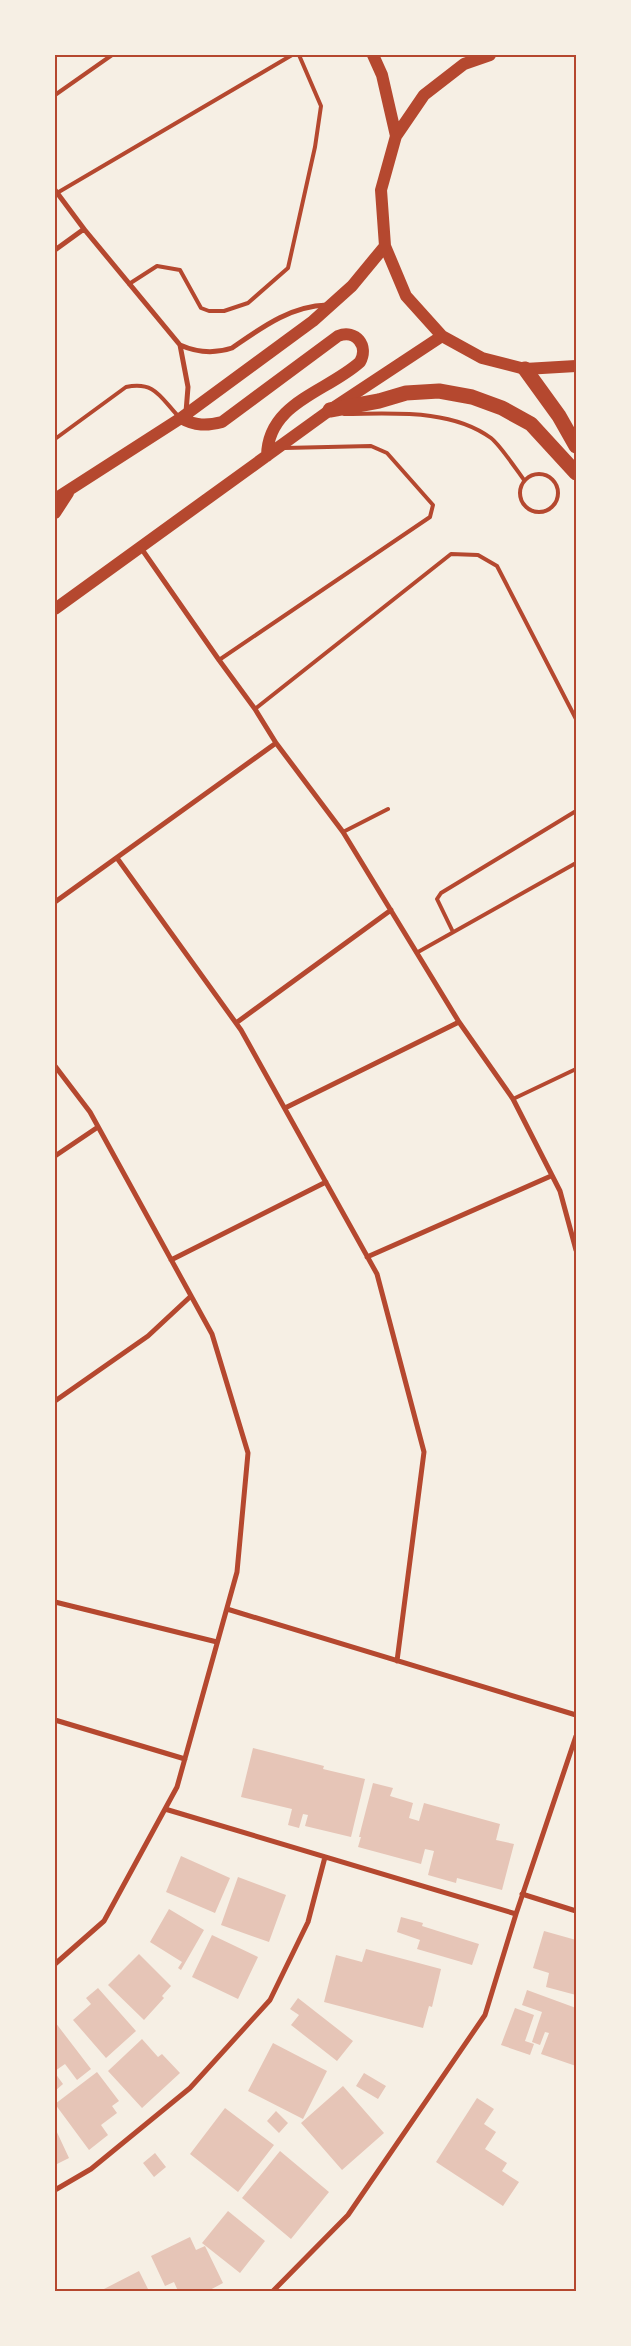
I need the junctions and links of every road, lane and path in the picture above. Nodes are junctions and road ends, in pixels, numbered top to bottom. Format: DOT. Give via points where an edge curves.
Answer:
graph roads {
  1 [pos="112,55"];
  2 [pos="292,55"];
  3 [pos="299,55"];
  4 [pos="373,55"];
  5 [pos="490,55"];
  6 [pos="55,95"];
  7 [pos="396,136"];
  8 [pos="56,191"];
  9 [pos="84,229"];
  10 [pos="384,246"];
  11 [pos="55,250"];
  12 [pos="129,284"];
  13 [pos="333,304"];
  14 [pos="442,336"];
  15 [pos="180,346"];
  16 [pos="576,366"];
  17 [pos="525,369"];
  18 [pos="327,412"];
  19 [pos="183,417"];
  20 [pos="55,440"];
  21 [pos="576,446"];
  22 [pos="272,452"];
  23 [pos="576,473"];
  24 [pos="524,480"];
  25 [pos="72,486"];
  26 [pos="55,499"];
  27 [pos="55,513"];
  28 [pos="140,547"];
  29 [pos="55,609"];
  30 [pos="219,660"];
  31 [pos="255,709"];
  32 [pos="576,719"];
  33 [pos="276,743"];
  34 [pos="388,809"];
  35 [pos="576,811"];
  36 [pos="343,832"];
  37 [pos="117,858"];
  38 [pos="576,863"];
  39 [pos="55,902"];
  40 [pos="391,910"];
  41 [pos="454,932"];
  42 [pos="418,952"];
  43 [pos="236,1022"];
  44 [pos="459,1022"];
  45 [pos="55,1066"];
  46 [pos="576,1069"];
  47 [pos="513,1099"];
  48 [pos="285,1108"];
  49 [pos="98,1127"];
  50 [pos="55,1156"];
  51 [pos="551,1176"];
  52 [pos="326,1182"];
  53 [pos="576,1250"];
  54 [pos="367,1257"];
  55 [pos="171,1260"];
  56 [pos="191,1296"];
  57 [pos="55,1401"];
  58 [pos="55,1602"];
  59 [pos="227,1609"];
  60 [pos="217,1642"];
  61 [pos="397,1661"];
  62 [pos="576,1715"];
  63 [pos="55,1720"];
  64 [pos="576,1736"];
  65 [pos="185,1759"];
  66 [pos="165,1809"];
  67 [pos="325,1857"];
  68 [pos="522,1894"];
  69 [pos="576,1911"];
  70 [pos="516,1914"];
  71 [pos="55,1964"];
  72 [pos="55,2190"];
  73 [pos="273,2291"];
  1 -- 6 [label="lane"];
  2 -- 8 [label="lane"];
  3 -- 12 [label="lane" via="321,106 288,268 248,303 224,311 202,308 180,270 157,266"];
  4 -- 7 [label="main road" via="382,75"];
  5 -- 7 [label="main road" via="464,64 424,95"];
  7 -- 10 [label="main road" via="381,190"];
  8 -- 9 [label="street"];
  9 -- 11 [label="street"];
  9 -- 12 [label="street"];
  10 -- 13 [label="main road"];
  10 -- 14 [label="main road" via="406,296"];
  12 -- 15 [label="street"];
  13 -- 15 [label="street" via="283,315 223,351 202,352"];
  13 -- 19 [label="main road"];
  14 -- 17 [label="main road" via="482,358"];
  14 -- 18 [label="main road"];
  15 -- 19 [label="street" via="188,387"];
  16 -- 17 [label="main road"];
  17 -- 21 [label="highway"];
  18 -- 22 [label="main road"];
  18 -- 23 [label="highway" via="406,393 439,391 472,397 531,424"];
  18 -- 24 [label="lane" via="409,414 472,427 492,438"];
  19 -- 20 [label="lane" via="149,386 138,384 126,387"];
  19 -- 22 [label="main road" via="188,422 205,425 222,422 338,336 355,336 363,344 360,362 283,414 269,437"];
  19 -- 25 [label="main road"];
  22 -- 28 [label="main road"];
  22 -- 30 [label="lane" via="371,446 393,459 433,505 430,517"];
  24 -- 24 [label="lane" via="519,491 526,508 544,511 554,504 558,492 553,480 542,474"];
  25 -- 26 [label="main road"];
  25 -- 27 [label="main road"];
  28 -- 29 [label="main road"];
  28 -- 30 [label="street"];
  30 -- 31 [label="street"];
  31 -- 32 [label="lane" via="451,554 478,555 497,566"];
  31 -- 33 [label="street"];
  33 -- 36 [label="street"];
  33 -- 37 [label="street"];
  34 -- 36 [label="lane"];
  35 -- 41 [label="lane" via="441,893 437,899"];
  36 -- 40 [label="street"];
  37 -- 39 [label="street"];
  37 -- 43 [label="street"];
  38 -- 41 [label="lane"];
  40 -- 42 [label="street"];
  40 -- 43 [label="street"];
  41 -- 42 [label="lane"];
  42 -- 44 [label="street"];
  43 -- 48 [label="street"];
  44 -- 47 [label="street"];
  44 -- 48 [label="street"];
  45 -- 49 [label="street"];
  46 -- 47 [label="lane"];
  47 -- 51 [label="street"];
  48 -- 52 [label="street"];
  49 -- 50 [label="street"];
  49 -- 55 [label="street"];
  51 -- 53 [label="street" via="560,1191"];
  51 -- 54 [label="street"];
  52 -- 54 [label="street"];
  52 -- 55 [label="street"];
  54 -- 61 [label="street" via="377,1274 424,1452"];
  55 -- 56 [label="street"];
  56 -- 57 [label="street" via="148,1336"];
  56 -- 59 [label="street" via="212,1334 248,1453 237,1572"];
  58 -- 60 [label="street"];
  59 -- 60 [label="street"];
  59 -- 61 [label="street"];
  60 -- 65 [label="street"];
  61 -- 62 [label="street"];
  63 -- 65 [label="street"];
  64 -- 68 [label="street"];
  65 -- 66 [label="street"];
  66 -- 67 [label="street"];
  66 -- 71 [label="street" via="104,1921"];
  67 -- 70 [label="street"];
  67 -- 72 [label="street" via="308,1922 270,2000 190,2088 91,2169"];
  68 -- 69 [label="street"];
  68 -- 70 [label="street"];
  70 -- 73 [label="street" via="485,2015 348,2215"];
}
